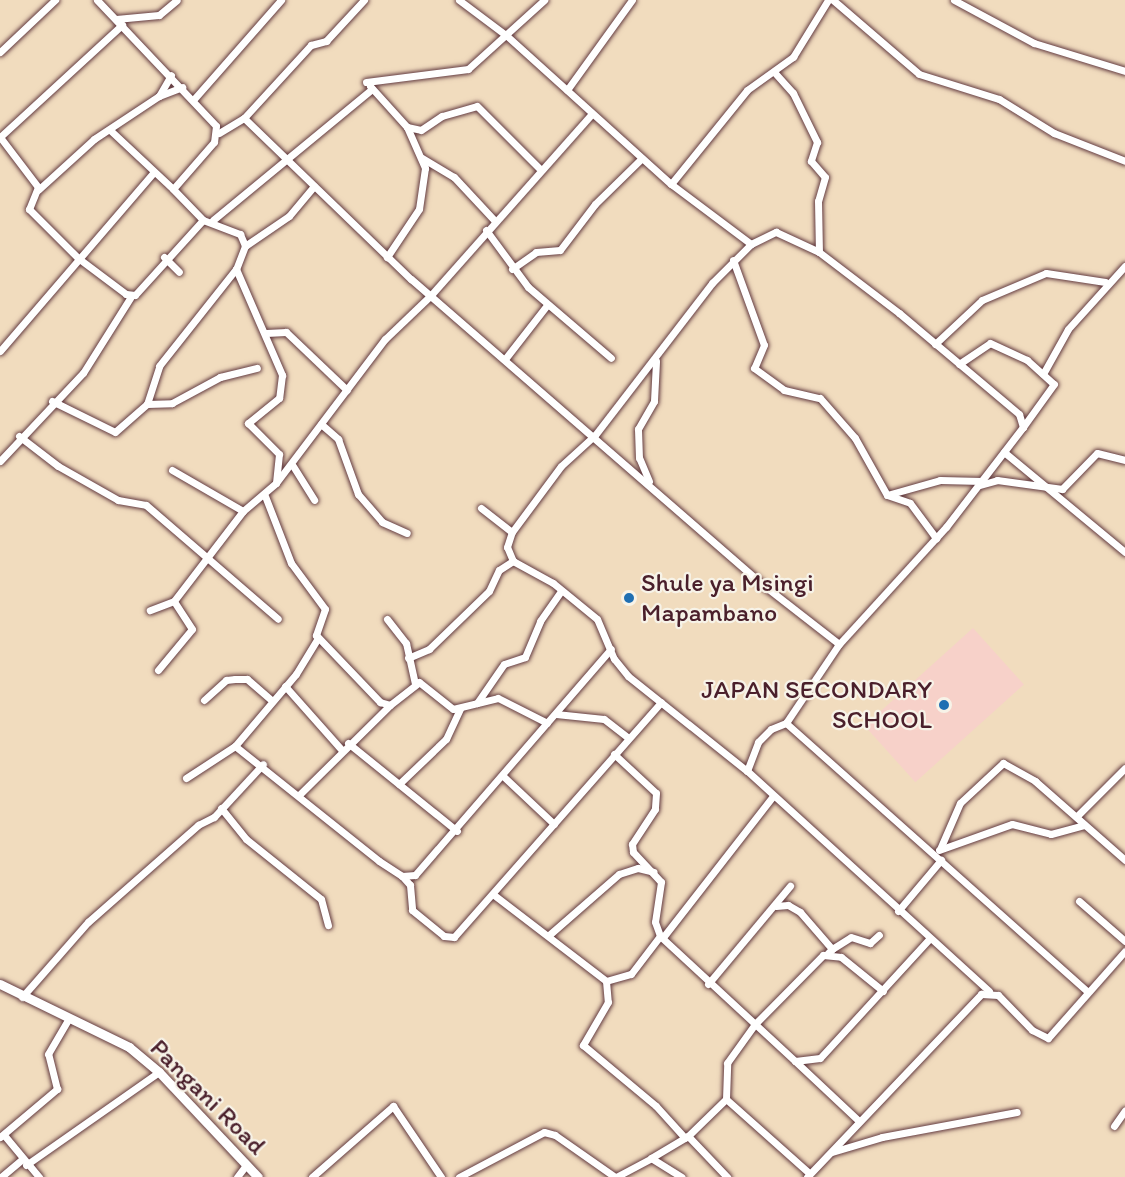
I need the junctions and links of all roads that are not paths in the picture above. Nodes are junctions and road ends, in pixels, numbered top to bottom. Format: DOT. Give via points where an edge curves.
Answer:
graph roads {
  1 [pos="55,0"];
  2 [pos="97,0"];
  3 [pos="177,0"];
  4 [pos="281,0"];
  5 [pos="364,0"];
  6 [pos="459,0"];
  7 [pos="544,0"];
  8 [pos="632,0"];
  9 [pos="828,0"];
  10 [pos="833,0"];
  11 [pos="954,0"];
  12 [pos="116,19"];
  13 [pos="122,25"];
  14 [pos="509,38"];
  15 [pos="0,52"];
  16 [pos="1125,71"];
  17 [pos="775,73"];
  18 [pos="171,75"];
  19 [pos="182,87"];
  20 [pos="372,89"];
  21 [pos="567,90"];
  22 [pos="159,96"];
  23 [pos="194,99"];
  24 [pos="591,115"];
  25 [pos="244,118"];
  26 [pos="407,127"];
  27 [pos="110,130"];
  28 [pos="219,133"];
  29 [pos="0,137"];
  30 [pos="286,157"];
  31 [pos="422,158"];
  32 [pos="641,159"];
  33 [pos="1125,161"];
  34 [pos="539,168"];
  35 [pos="154,172"];
  36 [pos="670,184"];
  37 [pos="314,186"];
  38 [pos="173,189"];
  39 [pos="38,190"];
  40 [pos="203,220"];
  41 [pos="213,220"];
  42 [pos="494,220"];
  43 [pos="486,230"];
  44 [pos="751,244"];
  45 [pos="245,246"];
  46 [pos="819,252"];
  47 [pos="164,257"];
  48 [pos="387,257"];
  49 [pos="78,258"];
  50 [pos="733,260"];
  51 [pos="1125,266"];
  52 [pos="512,269"];
  53 [pos="236,270"];
  54 [pos="179,272"];
  55 [pos="1105,282"];
  56 [pos="132,295"];
  57 [pos="431,295"];
  58 [pos="547,305"];
  59 [pos="266,333"];
  60 [pos="935,344"];
  61 [pos="0,351"];
  62 [pos="657,355"];
  63 [pos="611,358"];
  64 [pos="505,359"];
  65 [pos="959,364"];
  66 [pos="257,368"];
  67 [pos="1043,374"];
  68 [pos="347,390"];
  69 [pos="52,401"];
  70 [pos="147,404"];
  71 [pos="321,424"];
  72 [pos="1023,427"];
  73 [pos="595,435"];
  74 [pos="19,436"];
  75 [pos="1004,452"];
  76 [pos="1125,459"];
  77 [pos="0,461"];
  78 [pos="293,466"];
  79 [pos="172,470"];
  80 [pos="650,482"];
  81 [pos="276,483"];
  82 [pos="980,483"];
  83 [pos="1050,490"];
  84 [pos="887,495"];
  85 [pos="265,496"];
  86 [pos="314,500"];
  87 [pos="482,508"];
  88 [pos="243,511"];
  89 [pos="512,532"];
  90 [pos="407,533"];
  91 [pos="936,538"];
  92 [pos="1125,552"];
  93 [pos="211,558"];
  94 [pos="513,561"];
  95 [pos="561,591"];
  96 [pos="174,601"];
  97 [pos="150,610"];
  98 [pos="278,619"];
  99 [pos="387,619"];
  100 [pos="318,638"];
  101 [pos="839,644"];
  102 [pos="611,649"];
  103 [pos="408,658"];
  104 [pos="158,670"];
  105 [pos="415,684"];
  106 [pos="285,686"];
  107 [pos="270,699"];
  108 [pos="204,700"];
  109 [pos="661,702"];
  110 [pos="477,703"];
  111 [pos="390,705"];
  112 [pos="460,709"];
  113 [pos="556,714"];
  114 [pos="547,723"];
  115 [pos="786,723"];
  116 [pos="627,736"];
  117 [pos="348,743"];
  118 [pos="235,746"];
  119 [pos="341,749"];
  120 [pos="614,754"];
  121 [pos="263,764"];
  122 [pos="1125,768"];
  123 [pos="747,771"];
  124 [pos="503,776"];
  125 [pos="186,778"];
  126 [pos="399,784"];
  127 [pos="300,794"];
  128 [pos="773,796"];
  129 [pos="221,808"];
  130 [pos="1078,815"];
  131 [pos="554,824"];
  132 [pos="1084,825"];
  133 [pos="457,831"];
  134 [pos="939,854"];
  135 [pos="1125,860"];
  136 [pos="657,873"];
  137 [pos="402,876"];
  138 [pos="790,886"];
  139 [pos="494,895"];
  140 [pos="1079,901"];
  141 [pos="776,906"];
  142 [pos="898,911"];
  143 [pos="328,925"];
  144 [pos="549,934"];
  145 [pos="879,935"];
  146 [pos="662,936"];
  147 [pos="928,940"];
  148 [pos="1125,941"];
  149 [pos="830,951"];
  150 [pos="1125,951"];
  151 [pos="606,981"];
  152 [pos="0,984"];
  153 [pos="708,984"];
  154 [pos="883,991"];
  155 [pos="989,991"];
  156 [pos="1088,992"];
  157 [pos="22,997"];
  158 [pos="69,1018"];
  159 [pos="755,1023"];
  160 [pos="795,1061"];
  161 [pos="159,1072"];
  162 [pos="726,1099"];
  163 [pos="1125,1110"];
  164 [pos="1017,1112"];
  165 [pos="859,1121"];
  166 [pos="1114,1126"];
  167 [pos="2,1136"];
  168 [pos="686,1137"];
  169 [pos="827,1155"];
  170 [pos="651,1158"];
  171 [pos="24,1162"];
  172 [pos="246,1165"];
  173 [pos="678,1176"];
  174 [pos="808,1176"];
  175 [pos="1,1177"];
  176 [pos="39,1177"];
  177 [pos="237,1177"];
  178 [pos="258,1177"];
  179 [pos="312,1177"];
  180 [pos="441,1177"];
  181 [pos="459,1177"];
  182 [pos="616,1177"];
  183 [pos="728,1177"];
  1 -- 15 [label="street"];
  2 -- 12 [label="street"];
  3 -- 12 [label="street" via="159,15"];
  4 -- 23 [label="street"];
  5 -- 25 [label="street" via="326,41 311,45"];
  6 -- 14 [label="street"];
  7 -- 14 [label="street"];
  8 -- 21 [label="street"];
  9 -- 17 [label="street" via="793,57"];
  10 -- 33 [label="street" via="919,74 999,99 1054,133"];
  11 -- 16 [label="street" via="1034,43"];
  12 -- 13 [label="street"];
  13 -- 18 [label="street"];
  13 -- 29 [label="street"];
  14 -- 20 [label="street" via="468,69 366,82"];
  14 -- 21 [label="street"];
  17 -- 36 [label="street" via="747,90"];
  17 -- 46 [label="street" via="793,93 817,142 812,162 825,177 818,201"];
  18 -- 19 [label="street"];
  18 -- 22 [label="street"];
  19 -- 22 [label="street"];
  19 -- 23 [label="street"];
  20 -- 26 [label="street"];
  20 -- 30 [label="street"];
  21 -- 24 [label="street"];
  22 -- 27 [label="street"];
  23 -- 28 [label="street"];
  24 -- 32 [label="street"];
  24 -- 34 [label="street"];
  25 -- 28 [label="street"];
  25 -- 30 [label="street"];
  26 -- 31 [label="street"];
  26 -- 34 [label="street" via="421,130 442,116 477,106"];
  27 -- 35 [label="street"];
  27 -- 39 [label="street"];
  28 -- 38 [label="street"];
  29 -- 39 [label="street"];
  30 -- 37 [label="street"];
  30 -- 41 [label="street"];
  31 -- 42 [label="street" via="454,177"];
  31 -- 48 [label="street" via="425,190 419,208"];
  32 -- 36 [label="street"];
  32 -- 52 [label="street" via="595,204 560,250 536,252"];
  34 -- 42 [label="street"];
  35 -- 38 [label="street"];
  35 -- 49 [label="street"];
  36 -- 44 [label="street"];
  37 -- 45 [label="street" via="289,216"];
  37 -- 48 [label="street"];
  38 -- 40 [label="street"];
  39 -- 49 [label="street" via="29,209"];
  40 -- 41 [label="street"];
  40 -- 47 [label="street"];
  41 -- 45 [label="street" via="237,231"];
  42 -- 43 [label="street"];
  43 -- 52 [label="street"];
  43 -- 57 [label="street"];
  44 -- 46 [label="street" via="782,232"];
  44 -- 50 [label="street"];
  45 -- 53 [label="street"];
  46 -- 60 [label="street"];
  47 -- 54 [label="street"];
  47 -- 56 [label="street"];
  48 -- 57 [label="street"];
  49 -- 56 [label="street"];
  49 -- 61 [label="street"];
  50 -- 62 [label="street"];
  50 -- 84 [label="street" via="764,345 754,368 784,390 820,398 855,438"];
  51 -- 55 [label="street"];
  52 -- 58 [label="street"];
  53 -- 59 [label="street"];
  53 -- 70 [label="street" via="159,366"];
  55 -- 60 [label="street" via="1046,273 982,300"];
  55 -- 67 [label="street" via="1094,304 1068,329"];
  56 -- 69 [label="street" via="83,373"];
  57 -- 64 [label="street"];
  57 -- 68 [label="street" via="385,339"];
  58 -- 63 [label="street"];
  58 -- 64 [label="street"];
  59 -- 68 [label="street" via="286,332"];
  59 -- 81 [label="street" via="282,385 275,404 258,411 248,423 279,454"];
  60 -- 65 [label="street"];
  62 -- 73 [label="street"];
  62 -- 80 [label="street" via="654,401 638,436"];
  64 -- 73 [label="street"];
  65 -- 67 [label="street" via="990,343"];
  65 -- 72 [label="street" via="1019,414"];
  66 -- 70 [label="street" via="220,377 172,403"];
  67 -- 72 [label="street" via="1055,388"];
  68 -- 71 [label="street"];
  69 -- 70 [label="street" via="115,432"];
  69 -- 74 [label="street"];
  71 -- 78 [label="street"];
  71 -- 90 [label="street" via="338,439 358,494 382,522"];
  72 -- 75 [label="street"];
  73 -- 80 [label="street"];
  73 -- 89 [label="street" via="561,466"];
  74 -- 77 [label="street"];
  74 -- 93 [label="street" via="58,466 118,500 146,505"];
  75 -- 82 [label="street"];
  75 -- 83 [label="street"];
  76 -- 83 [label="street" via="1097,453 1062,489"];
  78 -- 81 [label="street"];
  78 -- 86 [label="street"];
  79 -- 88 [label="street"];
  80 -- 101 [label="street" via="767,588"];
  81 -- 85 [label="street"];
  82 -- 83 [label="street" via="997,480"];
  82 -- 84 [label="street" via="940,480"];
  82 -- 91 [label="street"];
  83 -- 92 [label="street"];
  84 -- 91 [label="street" via="910,503"];
  85 -- 88 [label="street"];
  85 -- 100 [label="street" via="291,563 325,609"];
  87 -- 89 [label="street"];
  88 -- 93 [label="street"];
  89 -- 94 [label="street" via="507,547"];
  91 -- 101 [label="street"];
  93 -- 96 [label="street"];
  93 -- 98 [label="street"];
  94 -- 95 [label="street"];
  94 -- 103 [label="street" via="499,570 489,591 429,649"];
  95 -- 102 [label="street" via="597,619"];
  95 -- 110 [label="street" via="540,621 525,657 504,664"];
  96 -- 97 [label="street"];
  96 -- 104 [label="street" via="192,629"];
  99 -- 103 [label="street" via="406,643"];
  100 -- 106 [label="street"];
  100 -- 111 [label="street" via="380,702"];
  101 -- 115 [label="street"];
  102 -- 109 [label="street" via="628,676"];
  102 -- 113 [label="street"];
  103 -- 105 [label="street"];
  105 -- 111 [label="street"];
  105 -- 112 [label="street" via="425,685 440,701"];
  106 -- 107 [label="street"];
  106 -- 119 [label="street"];
  107 -- 108 [label="street" via="247,679 235,679 225,680"];
  107 -- 118 [label="street"];
  109 -- 116 [label="street"];
  109 -- 123 [label="street"];
  110 -- 112 [label="street"];
  110 -- 114 [label="street" via="498,698"];
  111 -- 117 [label="street"];
  112 -- 126 [label="street" via="446,739 426,752"];
  113 -- 114 [label="street"];
  113 -- 116 [label="street" via="604,720"];
  114 -- 124 [label="street"];
  115 -- 123 [label="street" via="758,742"];
  115 -- 134 [label="street"];
  116 -- 120 [label="street"];
  117 -- 119 [label="street"];
  117 -- 126 [label="street"];
  118 -- 121 [label="street"];
  118 -- 125 [label="street"];
  119 -- 127 [label="street"];
  120 -- 131 [label="street"];
  120 -- 136 [label="street" via="656,793 654,809 632,843 633,852"];
  121 -- 127 [label="street"];
  121 -- 129 [label="street"];
  122 -- 130 [label="street"];
  123 -- 128 [label="street"];
  124 -- 131 [label="street"];
  124 -- 133 [label="street"];
  126 -- 133 [label="street"];
  127 -- 137 [label="street"];
  128 -- 142 [label="street"];
  128 -- 146 [label="street"];
  129 -- 143 [label="street" via="246,839 321,899"];
  129 -- 157 [label="street" via="88,922"];
  130 -- 132 [label="street"];
  130 -- 134 [label="street" via="1023,772 1003,763 960,803"];
  131 -- 139 [label="street"];
  132 -- 134 [label="street" via="1051,834 1012,824"];
  132 -- 135 [label="street"];
  133 -- 137 [label="street" via="429,866"];
  134 -- 142 [label="street"];
  134 -- 156 [label="street"];
  136 -- 144 [label="street" via="638,868 619,874"];
  136 -- 146 [label="street" via="662,886 655,922"];
  137 -- 139 [label="street" via="410,885 412,910 444,936 464,929"];
  138 -- 141 [label="street"];
  139 -- 144 [label="street"];
  140 -- 148 [label="street"];
  141 -- 149 [label="street" via="788,905 800,912"];
  141 -- 153 [label="street"];
  142 -- 147 [label="street"];
  144 -- 151 [label="street"];
  145 -- 149 [label="street" via="870,943 851,937"];
  146 -- 151 [label="street" via="631,974"];
  146 -- 153 [label="street"];
  147 -- 154 [label="street"];
  147 -- 155 [label="street"];
  149 -- 154 [label="street"];
  149 -- 159 [label="street"];
  150 -- 156 [label="street"];
  151 -- 168 [label="street" via="608,1002 583,1045"];
  152 -- 157 [label="main road, Pangani Road"];
  153 -- 159 [label="street"];
  154 -- 160 [label="street" via="820,1058"];
  155 -- 156 [label="street" via="1042,1038 1053,1034"];
  155 -- 165 [label="street"];
  157 -- 158 [label="main road, Pangani Road"];
  158 -- 161 [label="main road, Pangani Road" via="119,1040"];
  158 -- 167 [label="street" via="48,1054 57,1089"];
  159 -- 160 [label="street"];
  159 -- 162 [label="street" via="727,1063"];
  160 -- 165 [label="street"];
  161 -- 171 [label="street"];
  161 -- 172 [label="main road, Pangani Road"];
  162 -- 168 [label="street"];
  162 -- 174 [label="street" via="735,1102"];
  163 -- 166 [label="street"];
  164 -- 169 [label="street" via="882,1137"];
  165 -- 169 [label="street"];
  167 -- 171 [label="street"];
  168 -- 170 [label="street"];
  168 -- 183 [label="street"];
  169 -- 174 [label="street"];
  170 -- 173 [label="street"];
  170 -- 182 [label="street"];
  171 -- 175 [label="street"];
  171 -- 176 [label="street"];
  172 -- 177 [label="street"];
  172 -- 178 [label="main road, Pangani Road"];
  179 -- 180 [label="street" via="393,1106"];
  181 -- 182 [label="street" via="544,1132 555,1134"];
}
